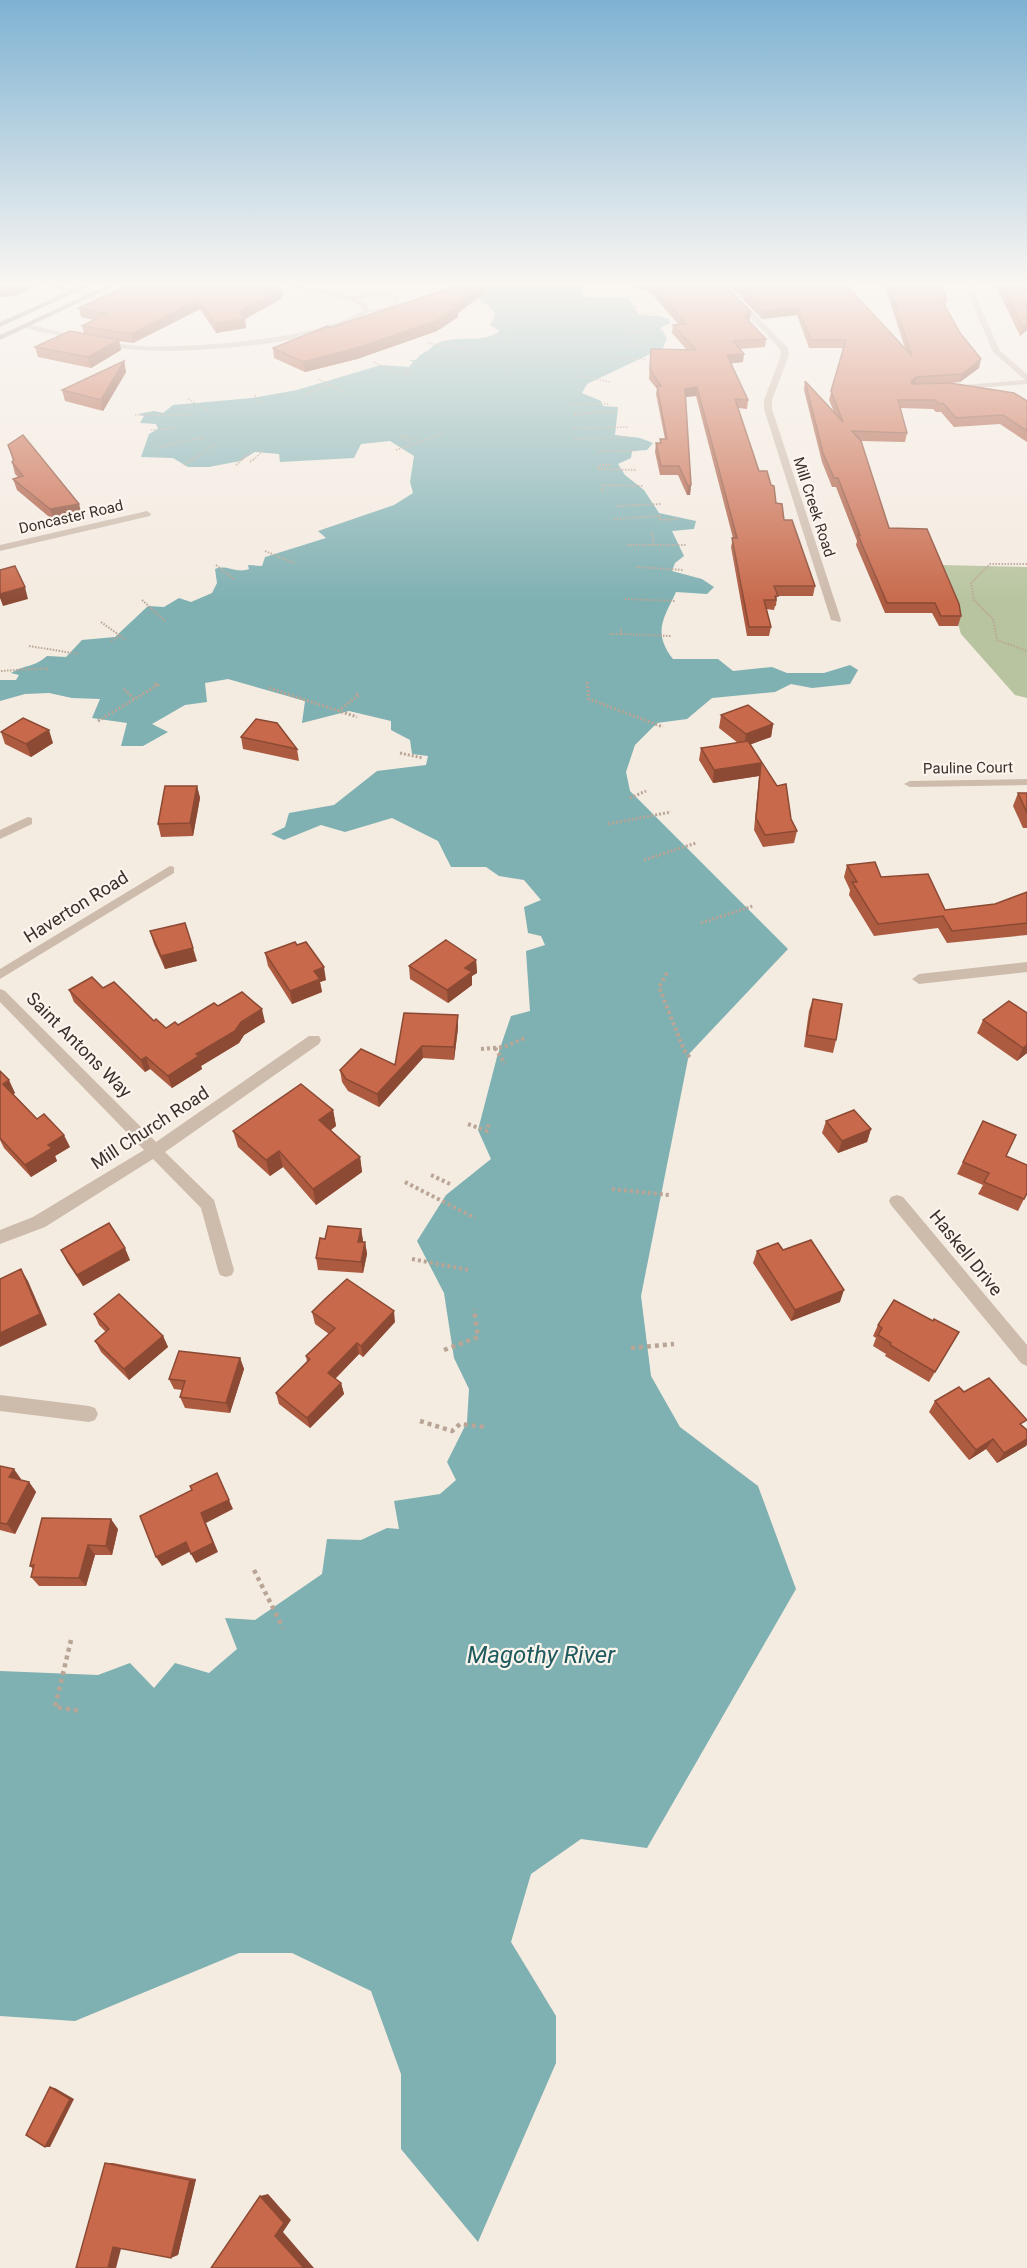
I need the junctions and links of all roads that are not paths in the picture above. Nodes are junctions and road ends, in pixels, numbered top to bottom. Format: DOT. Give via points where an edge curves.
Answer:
graph roads {
  1 [pos="771,392"];
  2 [pos="147,514"];
  3 [pos="0,547"];
  4 [pos="836,620"];
  5 [pos="1027,782"];
  6 [pos="910,784"];
  7 [pos="28,821"];
  8 [pos="0,835"];
  9 [pos="170,870"];
  10 [pos="1027,967"];
  11 [pos="0,975"];
  12 [pos="919,979"];
  13 [pos="0,994"];
  14 [pos="314,1040"];
  15 [pos="156,1150"];
  16 [pos="897,1201"];
  17 [pos="0,1237"];
  18 [pos="226,1270"];
  19 [pos="1027,1358"];
  20 [pos="0,1403"];
  21 [pos="89,1414"];
  1 -- 4 [label="street, Mill Creek Road" via="768,409"];
  2 -- 3 [label="street, Doncaster Road"];
  5 -- 6 [label="street, Pauline Court"];
  7 -- 8 [label="street"];
  9 -- 11 [label="lane, Haverton Road"];
  10 -- 12 [label="street"];
  13 -- 15 [label="street, Saint Antons Way"];
  14 -- 15 [label="street, Mill Church Road"];
  15 -- 17 [label="street, Mill Church Road" via="39,1222"];
  15 -- 18 [label="street, Saint Antons Way" via="208,1205"];
  16 -- 19 [label="street, Haskell Drive"];
  20 -- 21 [label="street"];
}
